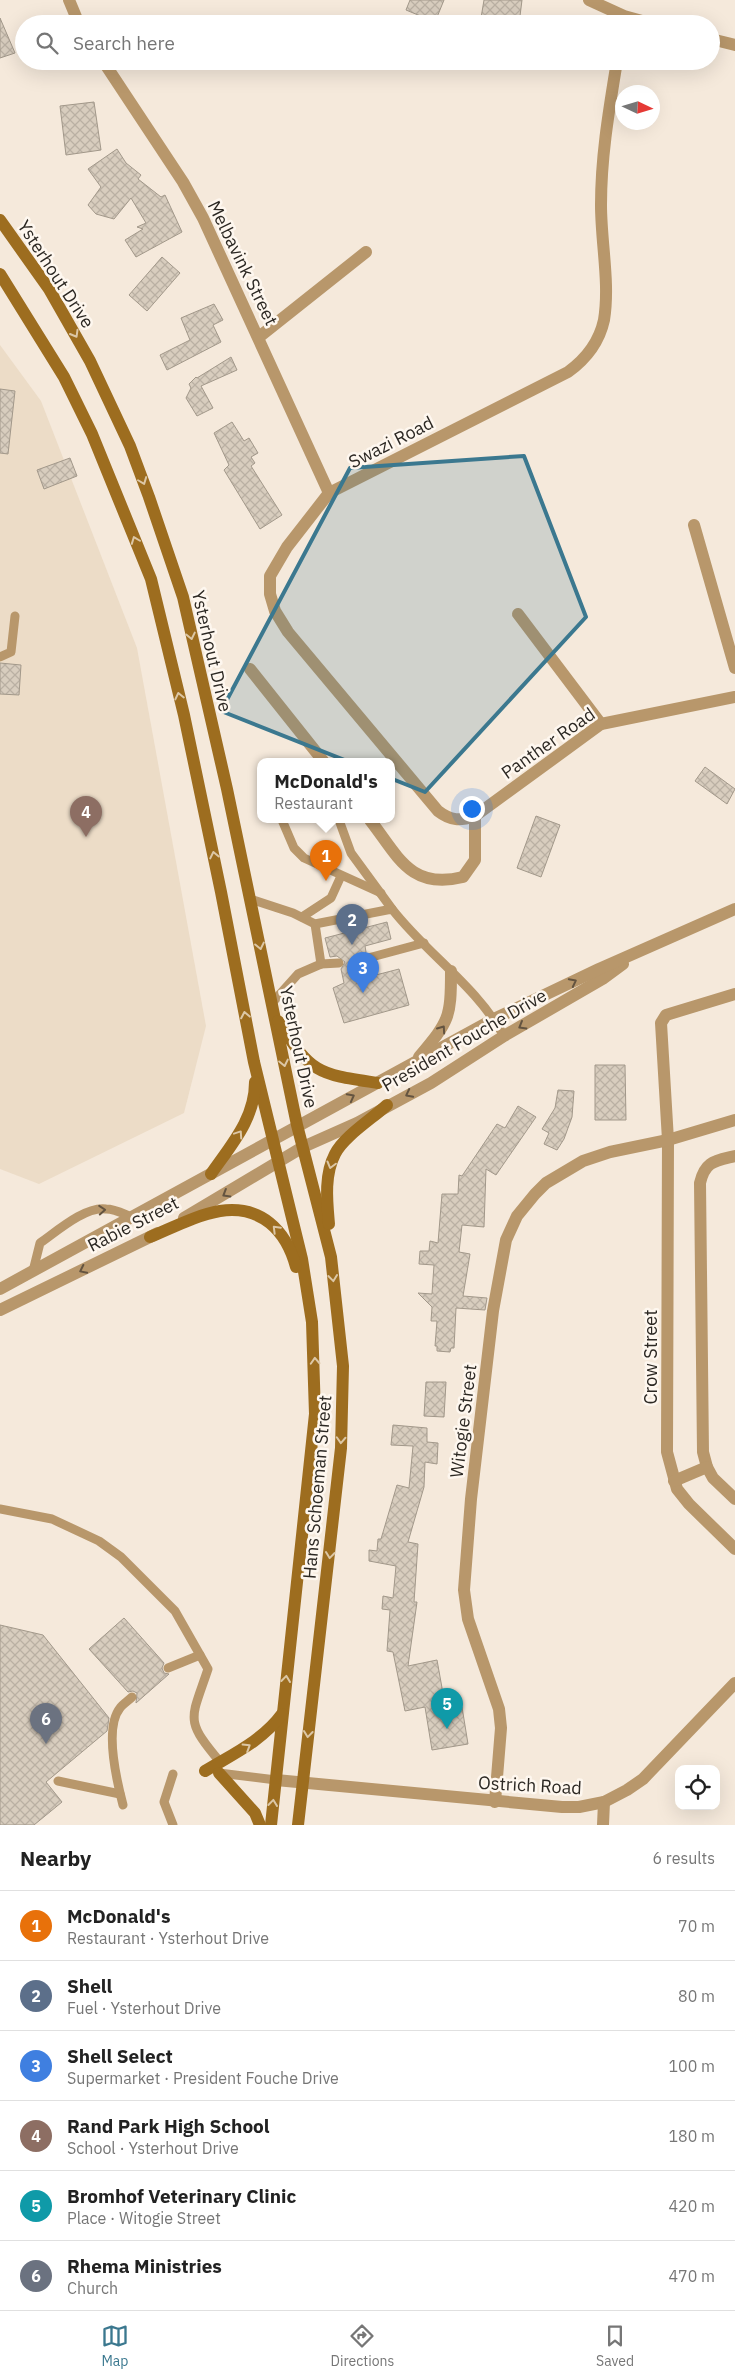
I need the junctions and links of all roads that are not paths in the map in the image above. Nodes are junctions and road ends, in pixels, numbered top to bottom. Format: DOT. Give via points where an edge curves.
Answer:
graph roads {
  1 [pos="69,0"];
  2 [pos="589,0"];
  3 [pos="75,15"];
  4 [pos="615,15"];
  5 [pos="720,41"];
  6 [pos="735,45"];
  7 [pos="108,70"];
  8 [pos="616,70"];
  9 [pos="0,220"];
  10 [pos="366,252"];
  11 [pos="0,274"];
  12 [pos="259,337"];
  13 [pos="329,493"];
  14 [pos="694,525"];
  15 [pos="518,614"];
  16 [pos="15,616"];
  17 [pos="0,657"];
  18 [pos="735,668"];
  19 [pos="250,669"];
  20 [pos="735,697"];
  21 [pos="601,724"];
  22 [pos="321,758"];
  23 [pos="394,758"];
  24 [pos="395,759"];
  25 [pos="475,816"];
  26 [pos="283,823"];
  27 [pos="340,823"];
  28 [pos="372,823"];
  29 [pos="341,876"];
  30 [pos="381,894"];
  31 [pos="250,899"];
  32 [pos="392,909"];
  33 [pos="735,909"];
  34 [pos="302,917"];
  35 [pos="316,924"];
  36 [pos="424,943"];
  37 [pos="636,953"];
  38 [pos="368,958"];
  39 [pos="339,963"];
  40 [pos="321,964"];
  41 [pos="451,971"];
  42 [pos="735,994"];
  43 [pos="273,1009"];
  44 [pos="494,1019"];
  45 [pos="504,1036"];
  46 [pos="254,1062"];
  47 [pos="411,1066"];
  48 [pos="378,1082"];
  49 [pos="387,1106"];
  50 [pos="735,1120"];
  51 [pos="298,1126"];
  52 [pos="272,1140"];
  53 [pos="668,1140"];
  54 [pos="303,1147"];
  55 [pos="735,1156"];
  56 [pos="279,1162"];
  57 [pos="211,1174"];
  58 [pos="132,1217"];
  59 [pos="150,1237"];
  60 [pos="331,1257"];
  61 [pos="33,1271"];
  62 [pos="0,1289"];
  63 [pos="0,1310"];
  64 [pos="312,1322"];
  65 [pos="706,1467"];
  66 [pos="674,1481"];
  67 [pos="735,1499"];
  68 [pos="0,1509"];
  69 [pos="735,1549"];
  70 [pos="200,1655"];
  71 [pos="168,1668"];
  72 [pos="735,1683"];
  73 [pos="132,1697"];
  74 [pos="282,1714"];
  75 [pos="220,1767"];
  76 [pos="205,1771"];
  77 [pos="173,1774"];
  78 [pos="276,1780"];
  79 [pos="58,1781"];
  80 [pos="303,1783"];
  81 [pos="120,1794"];
  82 [pos="495,1802"];
  83 [pos="604,1802"];
  84 [pos="123,1805"];
  85 [pos="173,1825"];
  86 [pos="260,1825"];
  87 [pos="270,1825"];
  88 [pos="298,1825"];
  89 [pos="603,1825"];
  1 -- 3 [label="street"];
  2 -- 4 [label="street"];
  5 -- 6 [label="street"];
  7 -- 12 [label="street, Melbavink Street" via="183,182"];
  8 -- 13 [label="street, Swazi Road" via="602,155 606,297 603,321 586,358 568,372"];
  9 -- 31 [label="main road, Ysterhout Drive, one-way" via="49,289 90,361 130,446 149,497 183,597"];
  10 -- 12 [label="street"];
  46 -- 11 [label="main road, one-way" via="192,752 151,579 88,426 64,377"];
  12 -- 13 [label="street, Melbavink Street"];
  13 -- 23 [label="street, Swazi Road" via="287,547 270,576 274,611"];
  14 -- 18 [label="street"];
  15 -- 21 [label="street"];
  16 -- 17 [label="lane" via="11,652"];
  19 -- 22 [label="street"];
  20 -- 21 [label="street, Panther Road"];
  21 -- 25 [label="street, Panther Road"];
  24 -- 25 [label="street, Swazi Road" via="444,816 456,820"];
  25 -- 28 [label="street" via="475,860 463,877 448,880 426,879 411,872"];
  26 -- 29 [label="lane" via="294,848 304,858"];
  27 -- 30 [label="lane" via="350,853"];
  29 -- 30 [label="lane"];
  29 -- 34 [label="lane" via="332,898"];
  30 -- 32 [label="lane"];
  31 -- 34 [label="lane"];
  31 -- 43 [label="main road, Ysterhout Drive, one-way"];
  32 -- 35 [label="lane"];
  32 -- 36 [label="lane"];
  33 -- 37 [label="street, President Fouche Drive"];
  34 -- 35 [label="lane"];
  35 -- 40 [label="lane"];
  36 -- 38 [label="lane"];
  36 -- 41 [label="lane"];
  44 -- 37 [label="street, President Fouche Drive, one-way"];
  37 -- 45 [label="street, President Fouche Drive, one-way" via="604,978"];
  39 -- 40 [label="lane"];
  40 -- 43 [label="lane" via="298,974"];
  41 -- 44 [label="lane"];
  47 -- 41 [label="street, one-way" via="444,1028 448,1018"];
  42 -- 53 [label="street, Crow Street" via="663,1018"];
  43 -- 48 [label="main road" via="298,1052 316,1069 336,1077"];
  43 -- 51 [label="main road, Ysterhout Drive, one-way"];
  44 -- 45 [label="lane"];
  44 -- 47 [label="street, President Fouche Drive"];
  45 -- 49 [label="street, President Fouche Drive, one-way" via="431,1083"];
  46 -- 52 [label="main road"];
  57 -- 46 [label="main road, one-way" via="247,1122 255,1090"];
  47 -- 48 [label="street, President Fouche Drive"];
  51 -- 48 [label="street, President Fouche Drive, one-way"];
  49 -- 54 [label="street, President Fouche Drive"];
  49 -- 60 [label="main road, one-way" via="342,1144 330,1166 327,1195"];
  50 -- 53 [label="street, Witogie Street"];
  51 -- 52 [label="street, President Fouche Drive"];
  51 -- 54 [label="main road, Hans Schoeman Street"];
  52 -- 56 [label="main road, Hans Schoeman Street"];
  52 -- 57 [label="street, Rabie Street"];
  53 -- 66 [label="street, Crow Street" via="667,1452"];
  53 -- 82 [label="street, Witogie Street" via="597,1156 546,1183 517,1216 506,1240 493,1311 470,1508 464,1590 468,1619 499,1709 501,1728"];
  54 -- 56 [label="street, President Fouche Drive"];
  54 -- 60 [label="main road, Hans Schoeman Street"];
  55 -- 65 [label="street" via="712,1162 703,1171 700,1183 703,1452"];
  56 -- 59 [label="street, Rabie Street, one-way"];
  56 -- 64 [label="main road, Hans Schoeman Street" via="302,1259"];
  57 -- 58 [label="street, Rabie Street"];
  58 -- 61 [label="street, Rabie Street"];
  61 -- 58 [label="lane, one-way" via="40,1243 79,1216 107,1208"];
  59 -- 63 [label="street, Rabie Street, one-way"];
  64 -- 59 [label="main road, one-way" via="292,1251 279,1231 265,1219 243,1212 220,1211"];
  60 -- 80 [label="main road, Hans Schoeman Street, one-way" via="342,1366 341,1448"];
  61 -- 62 [label="street, Rabie Street"];
  74 -- 64 [label="main road, Hans Schoeman Street, one-way" via="313,1439 316,1394"];
  65 -- 66 [label="street"];
  65 -- 67 [label="street"];
  66 -- 69 [label="street, Crow Street" via="689,1504"];
  68 -- 70 [label="lane" via="52,1519 99,1541 122,1557 175,1611"];
  70 -- 71 [label="lane"];
  70 -- 75 [label="lane" via="208,1669 193,1713 193,1723"];
  72 -- 83 [label="street, Ostrich Road" via="643,1779"];
  73 -- 81 [label="lane" via="116,1715 113,1731 115,1774"];
  75 -- 74 [label="main road, one-way" via="263,1735"];
  74 -- 78 [label="main road, Hans Schoeman Street"];
  75 -- 76 [label="main road"];
  75 -- 78 [label="lane"];
  75 -- 86 [label="main road" via="253,1810"];
  77 -- 85 [label="lane" via="164,1802"];
  78 -- 80 [label="street, Ostrich Road"];
  87 -- 78 [label="main road, Hans Schoeman Street, one-way"];
  79 -- 81 [label="lane"];
  80 -- 82 [label="street, Ostrich Road"];
  80 -- 88 [label="main road, Hans Schoeman Street"];
  81 -- 84 [label="lane"];
  82 -- 83 [label="street, Ostrich Road" via="562,1807"];
  83 -- 89 [label="street"];
}
